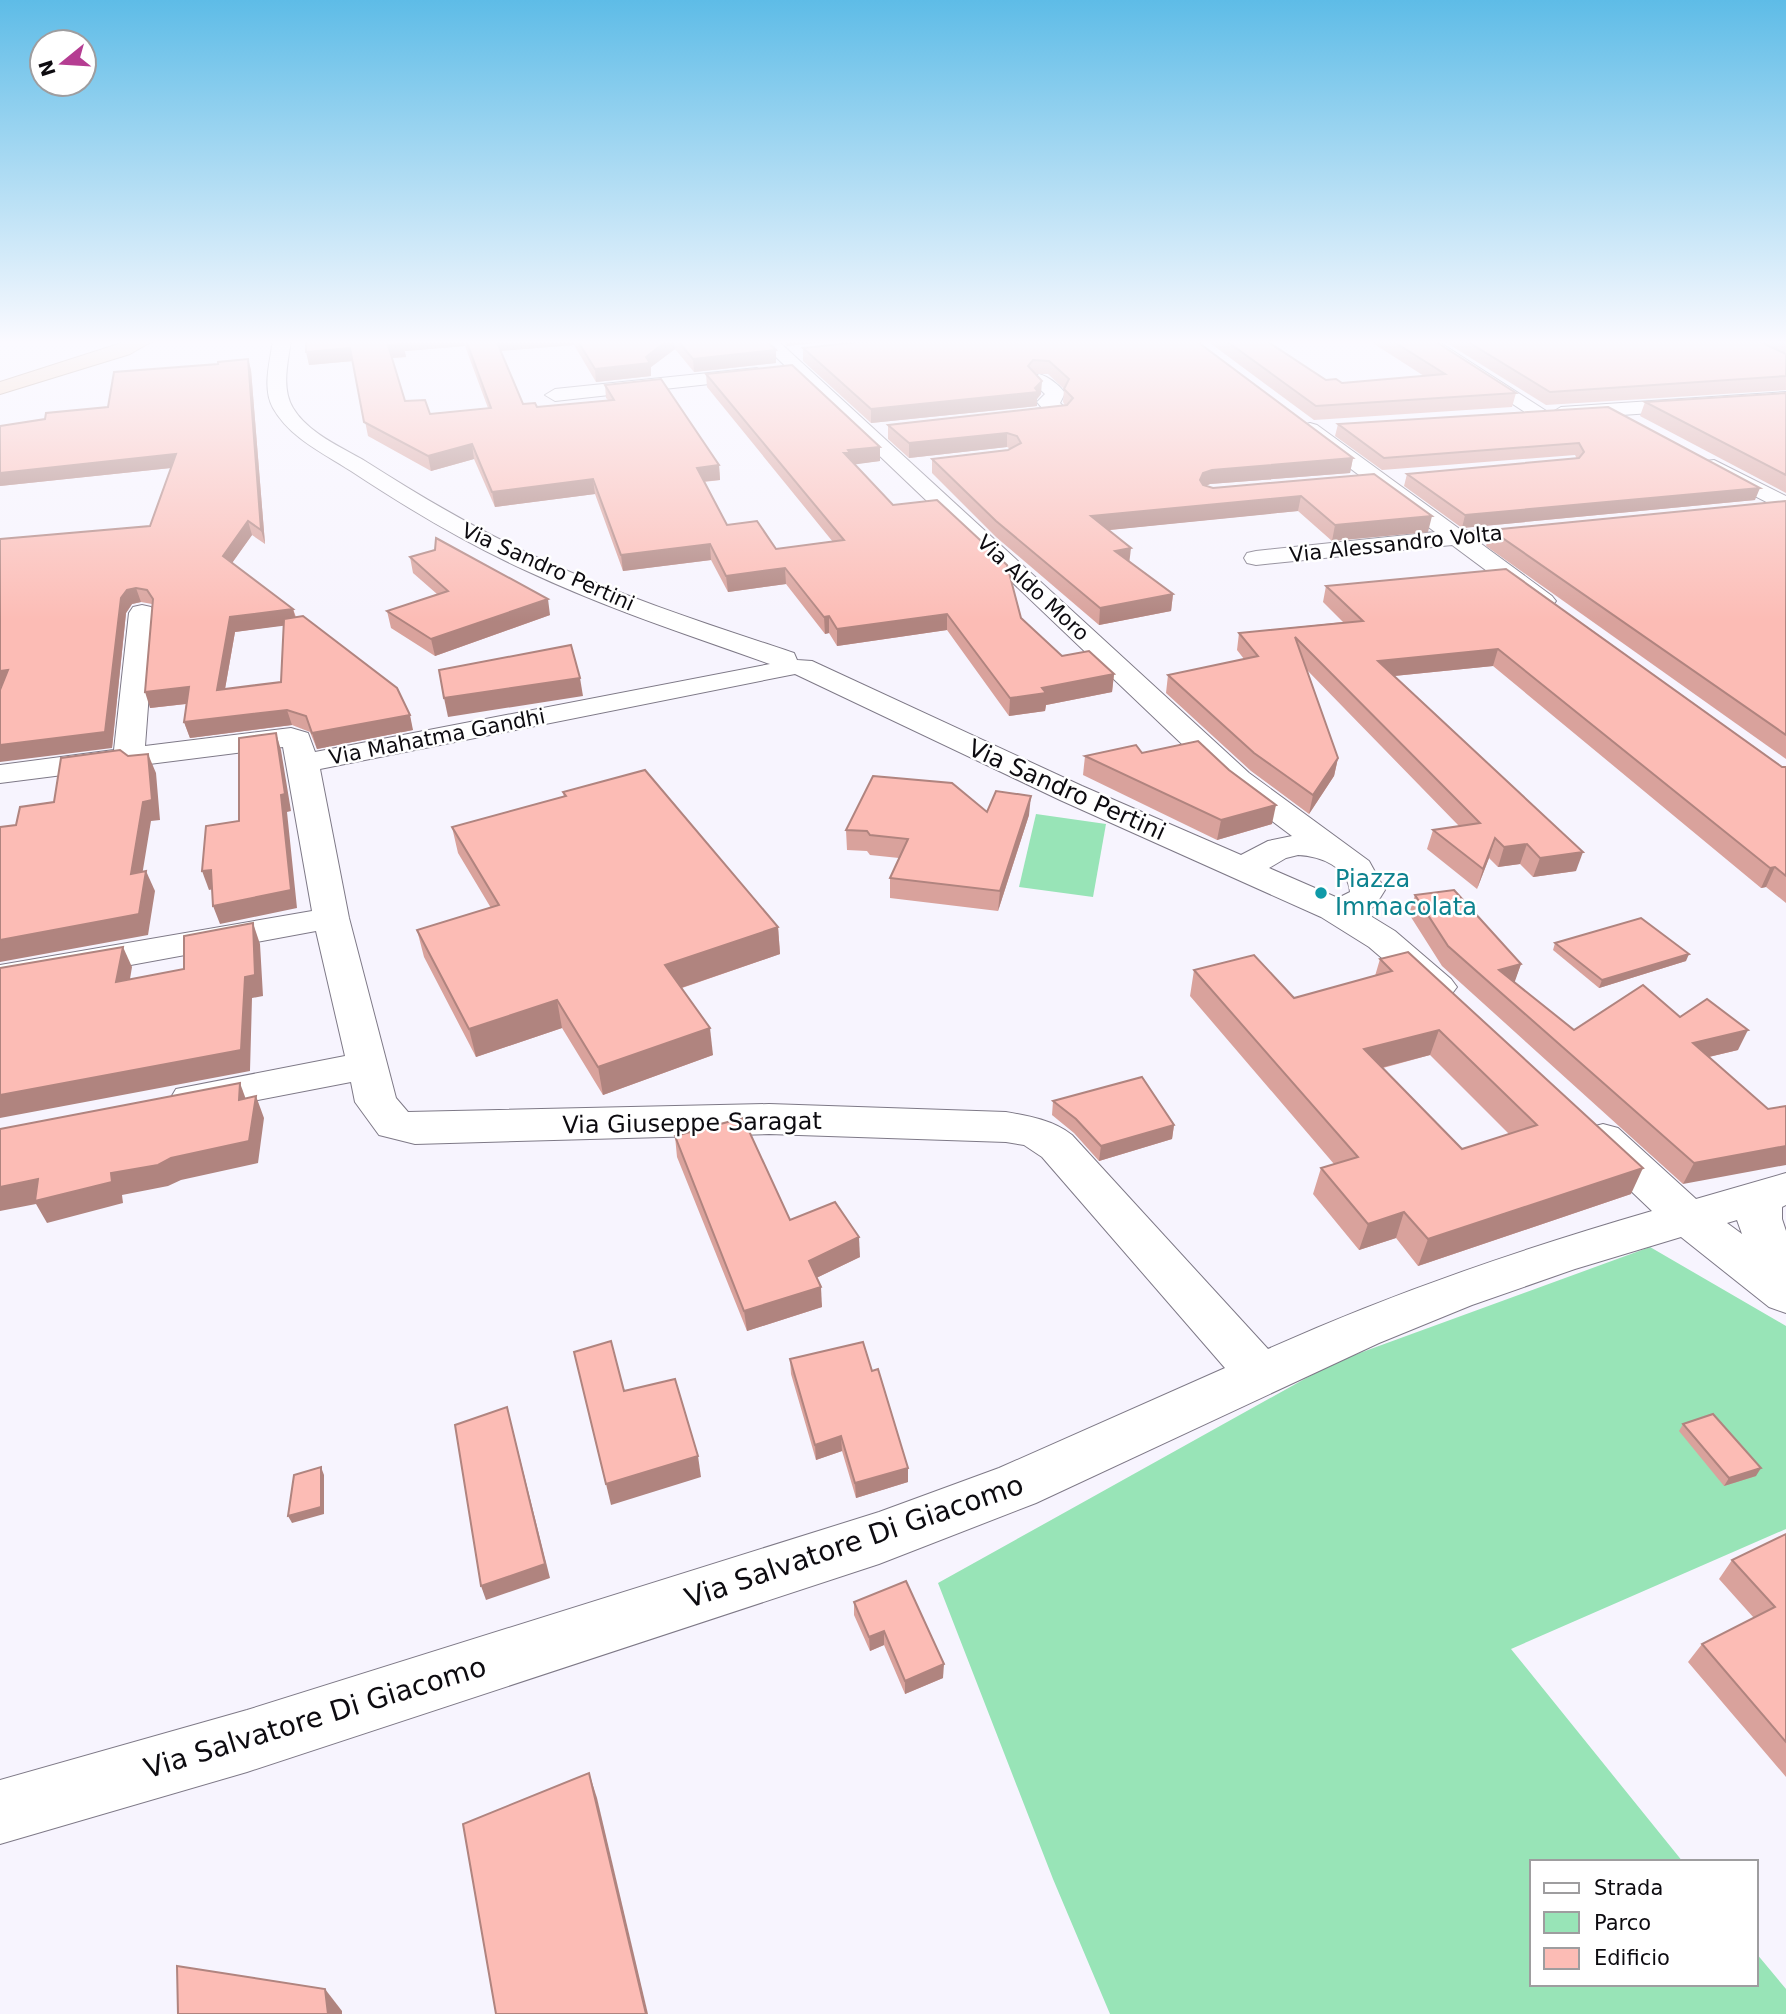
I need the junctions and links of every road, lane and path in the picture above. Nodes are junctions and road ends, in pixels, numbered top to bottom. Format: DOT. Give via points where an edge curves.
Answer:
graph roads {
  1 [pos="308,434"];
  2 [pos="867,434"];
  3 [pos="1317,434"];
  4 [pos="1692,454"];
  5 [pos="929,465"];
  6 [pos="902,468"];
  7 [pos="1404,477"];
  8 [pos="1376,479"];
  9 [pos="1349,482"];
  10 [pos="1786,506"];
  11 [pos="1749,511"];
  12 [pos="1496,534"];
  13 [pos="1454,537"];
  14 [pos="1256,558"];
  15 [pos="142,613"];
  16 [pos="1565,617"];
  17 [pos="783,666"];
  18 [pos="130,757"];
  19 [pos="303,762"];
  20 [pos="0,774"];
  21 [pos="1314,842"];
  22 [pos="1255,868"];
  23 [pos="1350,902"];
  24 [pos="331,918"];
  25 [pos="0,977"];
  26 [pos="1462,1007"];
  27 [pos="367,1065"];
  28 [pos="149,1107"];
  29 [pos="1579,1116"];
  30 [pos="1773,1192"];
  31 [pos="1688,1218"];
  32 [pos="1786,1294"];
  33 [pos="1260,1374"];
  34 [pos="0,1812"];
  1 -- 17 [label="street, Via Sandro Pertini" via="457,527 536,566"];
  2 -- 6 [label="street, Via Aldo Moro"];
  3 -- 8 [label="street"];
  4 -- 10 [label="street"];
  5 -- 6 [label="street"];
  6 -- 21 [label="street, Via Aldo Moro" via="1238,780"];
  7 -- 8 [label="street"];
  8 -- 9 [label="street"];
  8 -- 13 [label="street"];
  10 -- 11 [label="street"];
  12 -- 13 [label="street, Via Alessandro Volta"];
  13 -- 14 [label="street, Via Alessandro Volta"];
  13 -- 16 [label="street"];
  15 -- 18 [label="street"];
  17 -- 19 [label="street, Via Mahatma Gandhi"];
  17 -- 22 [label="street, Via Sandro Pertini"];
  18 -- 19 [label="street, Via Mahatma Gandhi" via="293,737"];
  18 -- 20 [label="street, Via Mahatma Gandhi"];
  19 -- 24 [label="street, Via Giuseppe Saragat"];
  21 -- 22 [label="street" via="1270,852"];
  21 -- 23 [label="street" via="1357,868 1367,886"];
  22 -- 23 [label="street, Via Sandro Pertini"];
  23 -- 26 [label="street" via="1360,923"];
  24 -- 25 [label="street"];
  24 -- 27 [label="street, Via Giuseppe Saragat"];
  27 -- 28 [label="street"];
  27 -- 33 [label="street, Via Giuseppe Saragat" via="376,1102 394,1124 415,1129 769,1119 1031,1131 1057,1146"];
  29 -- 31 [label="street"];
  30 -- 31 [label="street, Via Salvatore Di Giacomo"];
  30 -- 32 [label="street" via="1759,1219"];
  31 -- 32 [label="street"];
  31 -- 33 [label="street, Via Salvatore Di Giacomo" via="1455,1292"];
  33 -- 34 [label="street, Via Salvatore Di Giacomo" via="1017,1486 879,1538 247,1741"];
}
